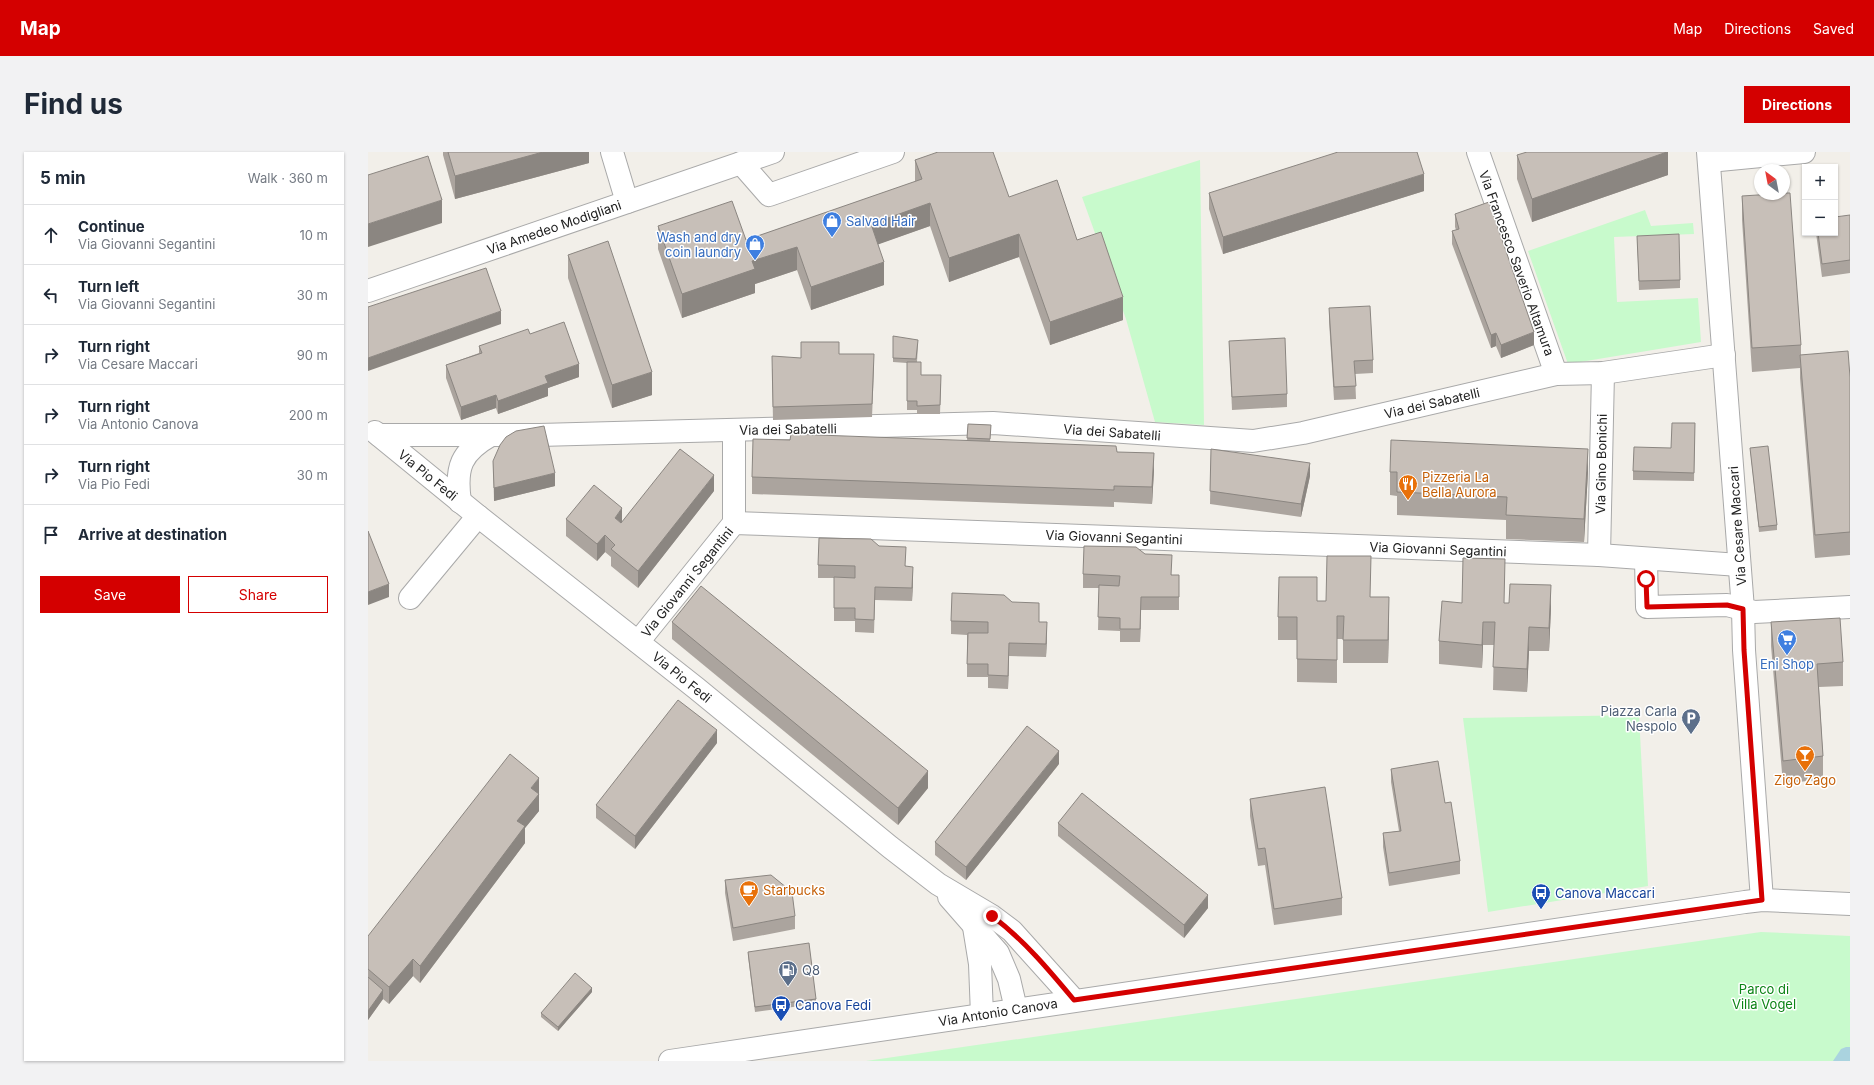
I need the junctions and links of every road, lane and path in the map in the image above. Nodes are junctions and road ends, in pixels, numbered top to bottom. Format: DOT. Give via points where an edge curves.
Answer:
graph roads {
  1 [pos="612,152"];
  2 [pos="772,152"];
  3 [pos="893,152"];
  4 [pos="1478,152"];
  5 [pos="1804,152"];
  6 [pos="1708,156"];
  7 [pos="741,163"];
  8 [pos="627,202"];
  9 [pos="368,291"];
  10 [pos="1724,355"];
  11 [pos="1603,373"];
  12 [pos="1556,374"];
  13 [pos="734,430"];
  14 [pos="373,431"];
  15 [pos="491,435"];
  16 [pos="460,502"];
  17 [pos="478,516"];
  18 [pos="734,523"];
  19 [pos="1599,555"];
  20 [pos="1646,559"];
  21 [pos="1739,565"];
  22 [pos="410,598"];
  23 [pos="1850,607"];
  24 [pos="1743,609"];
  25 [pos="638,642"];
  26 [pos="938,884"];
  27 [pos="1762,900"];
  28 [pos="1850,904"];
  29 [pos="974,927"];
  30 [pos="1074,1000"];
  31 [pos="1016,1009"];
  32 [pos="982,1015"];
  33 [pos="745,1055"];
  34 [pos="670,1061"];
  1 -- 8 [label="street"];
  2 -- 7 [label="street, Via Amedeo Modigliani"];
  3 -- 7 [label="street" via="769,195"];
  4 -- 12 [label="street, Via Francesco Saverio Altamura"];
  5 -- 6 [label="street"];
  6 -- 10 [label="street, Via Cesare Maccari"];
  7 -- 8 [label="street, Via Amedeo Modigliani"];
  8 -- 9 [label="street, Via Amedeo Modigliani"];
  10 -- 11 [label="street, Via dei Sabatelli"];
  10 -- 21 [label="street, Via Cesare Maccari"];
  11 -- 12 [label="street, Via dei Sabatelli"];
  11 -- 19 [label="street, Via Gino Bonichi"];
  12 -- 13 [label="street, Via dei Sabatelli" via="1303,433 1253,441 993,423"];
  13 -- 15 [label="street, Via dei Sabatelli"];
  13 -- 18 [label="street"];
  14 -- 15 [label="street, Via dei Sabatelli"];
  14 -- 16 [label="street, Via Pio Fedi"];
  15 -- 16 [label="street" via="478,443 462,461 458,476"];
  16 -- 17 [label="street, Via Pio Fedi"];
  17 -- 22 [label="street"];
  17 -- 25 [label="street, Via Pio Fedi"];
  18 -- 19 [label="street, Via Giovanni Segantini"];
  18 -- 25 [label="street, Via Giovanni Segantini"];
  19 -- 20 [label="street, Via Giovanni Segantini"];
  20 -- 21 [label="street, Via Giovanni Segantini"];
  20 -- 24 [label="street" via="1647,607 1727,605"];
  21 -- 24 [label="street, Via Cesare Maccari"];
  23 -- 24 [label="street" via="1754,612"];
  24 -- 27 [label="street, Via Cesare Maccari"];
  25 -- 26 [label="street, Via Pio Fedi"];
  26 -- 29 [label="street, Via Pio Fedi"];
  26 -- 30 [label="street, Via Pio Fedi" via="1012,931"];
  27 -- 28 [label="street, Via Antonio Canova"];
  27 -- 30 [label="street, Via Antonio Canova"];
  29 -- 31 [label="street, Via Pio Fedi" via="998,953 1009,979"];
  29 -- 32 [label="street" via="980,964"];
  30 -- 31 [label="street, Via Antonio Canova"];
  31 -- 32 [label="street, Via Antonio Canova"];
  32 -- 33 [label="street, Via Antonio Canova"];
  33 -- 34 [label="street, Via Antonio Canova"];
}
